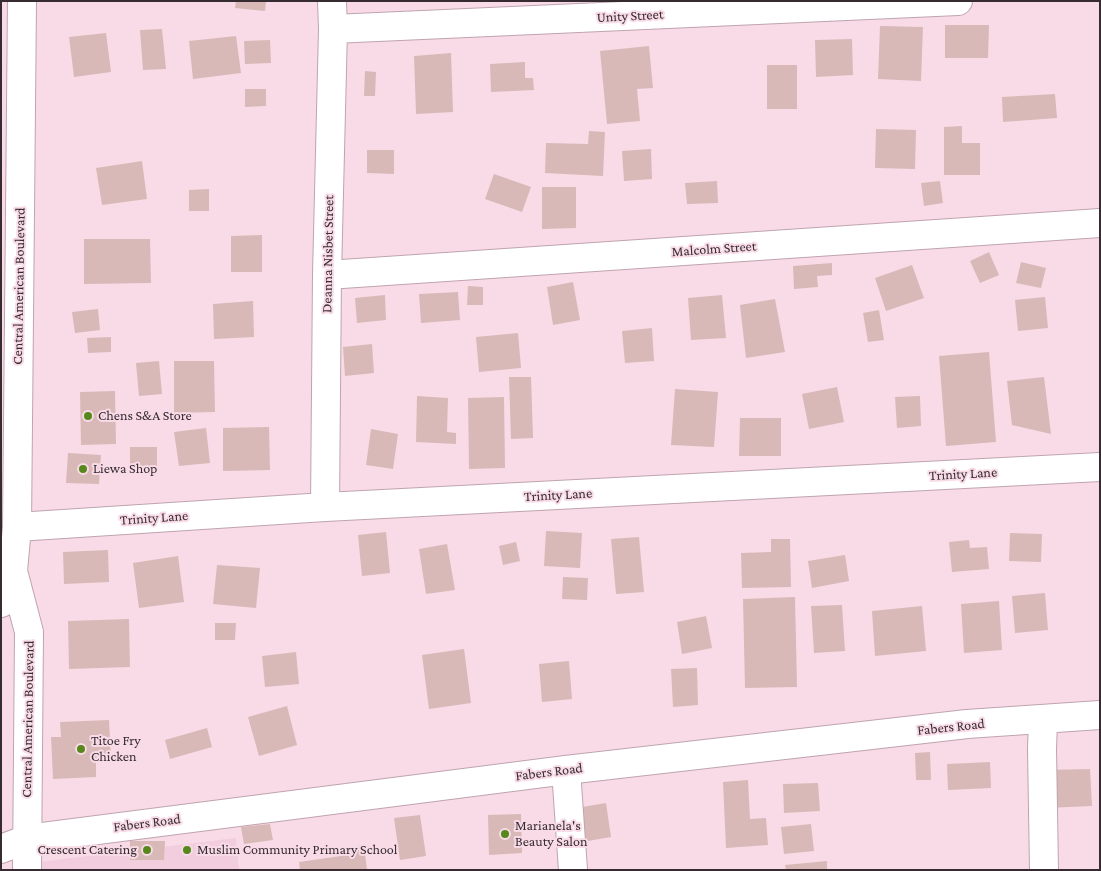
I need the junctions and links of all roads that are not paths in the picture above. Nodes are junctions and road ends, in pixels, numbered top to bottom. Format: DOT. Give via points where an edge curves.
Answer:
graph roads {
  1 [pos="22,1"];
  2 [pos="332,1"];
  3 [pos="958,1"];
  4 [pos="333,29"];
  5 [pos="1100,223"];
  6 [pos="328,275"];
  7 [pos="1100,467"];
  8 [pos="325,507"];
  9 [pos="17,526"];
  10 [pos="13,571"];
  11 [pos="1,603"];
  12 [pos="1100,715"];
  13 [pos="1043,720"];
  14 [pos="566,770"];
  15 [pos="27,839"];
  16 [pos="1,849"];
  17 [pos="27,870"];
  18 [pos="573,870"];
  19 [pos="1044,870"];
  1 -- 9 [label="street, Central American Boulevard"];
  2 -- 4 [label="street, Deanna Nisbet Street"];
  3 -- 4 [label="street, Unity Street"];
  4 -- 6 [label="street, Deanna Nisbet Street"];
  5 -- 6 [label="street, Malcolm Street"];
  6 -- 8 [label="street, Deanna Nisbet Street"];
  7 -- 8 [label="street, Trinity Lane"];
  8 -- 9 [label="street, Trinity Lane"];
  9 -- 10 [label="street, Central American Boulevard"];
  10 -- 11 [label="street, Central American Boulevard"];
  10 -- 15 [label="street, Central American Boulevard" via="30,632"];
  12 -- 13 [label="street, Fabers Road"];
  13 -- 14 [label="street, Fabers Road" via="968,724"];
  13 -- 19 [label="street"];
  14 -- 15 [label="street, Fabers Road"];
  14 -- 18 [label="street"];
  15 -- 16 [label="street, Fabers Road"];
  15 -- 17 [label="street, Central American Boulevard"];
}
